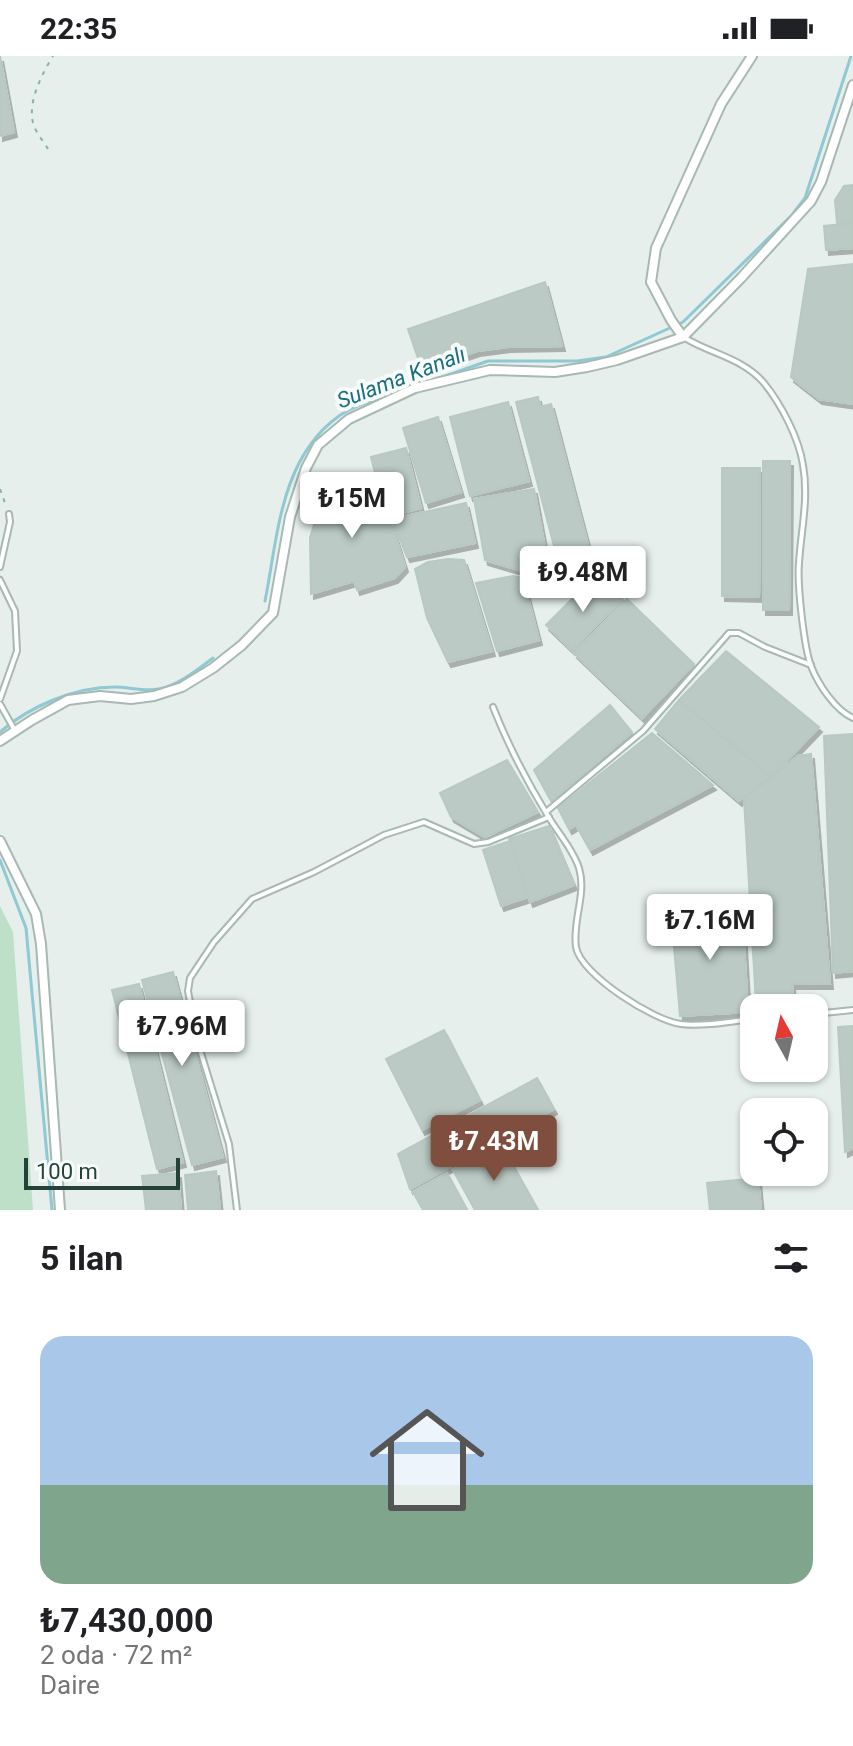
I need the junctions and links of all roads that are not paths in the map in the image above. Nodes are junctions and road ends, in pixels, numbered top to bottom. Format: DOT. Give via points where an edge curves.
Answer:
graph roads {
  1 [pos="752,56"];
  2 [pos="853,85"];
  3 [pos="683,337"];
  4 [pos="9,514"];
  5 [pos="0,567"];
  6 [pos="0,580"];
  7 [pos="811,665"];
  8 [pos="0,702"];
  9 [pos="493,707"];
  10 [pos="853,718"];
  11 [pos="15,731"];
  12 [pos="0,741"];
  13 [pos="548,815"];
  14 [pos="0,841"];
  15 [pos="853,1010"];
  16 [pos="828,1013"];
  17 [pos="740,1020"];
  18 [pos="60,1210"];
  19 [pos="237,1210"];
  1 -- 3 [label="street" via="721,104 656,248 651,282"];
  2 -- 3 [label="street" via="811,201"];
  3 -- 7 [label="lane" via="735,360 763,382 786,419 803,463 806,505 798,566"];
  3 -- 11 [label="street" via="587,367 555,372 490,370 415,388 349,419 318,445 306,468 290,517 273,613 242,645 182,687 131,699 68,700"];
  4 -- 5 [label="lane"];
  6 -- 8 [label="lane" via="15,611 17,651"];
  7 -- 10 [label="lane" via="826,692"];
  7 -- 13 [label="lane" via="729,633 643,731"];
  8 -- 11 [label="lane"];
  9 -- 13 [label="lane" via="509,748"];
  11 -- 12 [label="street"];
  13 -- 17 [label="lane" via="580,869 578,957 617,993 660,1020 683,1025"];
  13 -- 19 [label="lane" via="474,844 424,822 384,835 252,899 214,942 190,978 188,991 229,1144"];
  14 -- 18 [label="street" via="36,914 41,944"];
  15 -- 16 [label="lane"];
}
